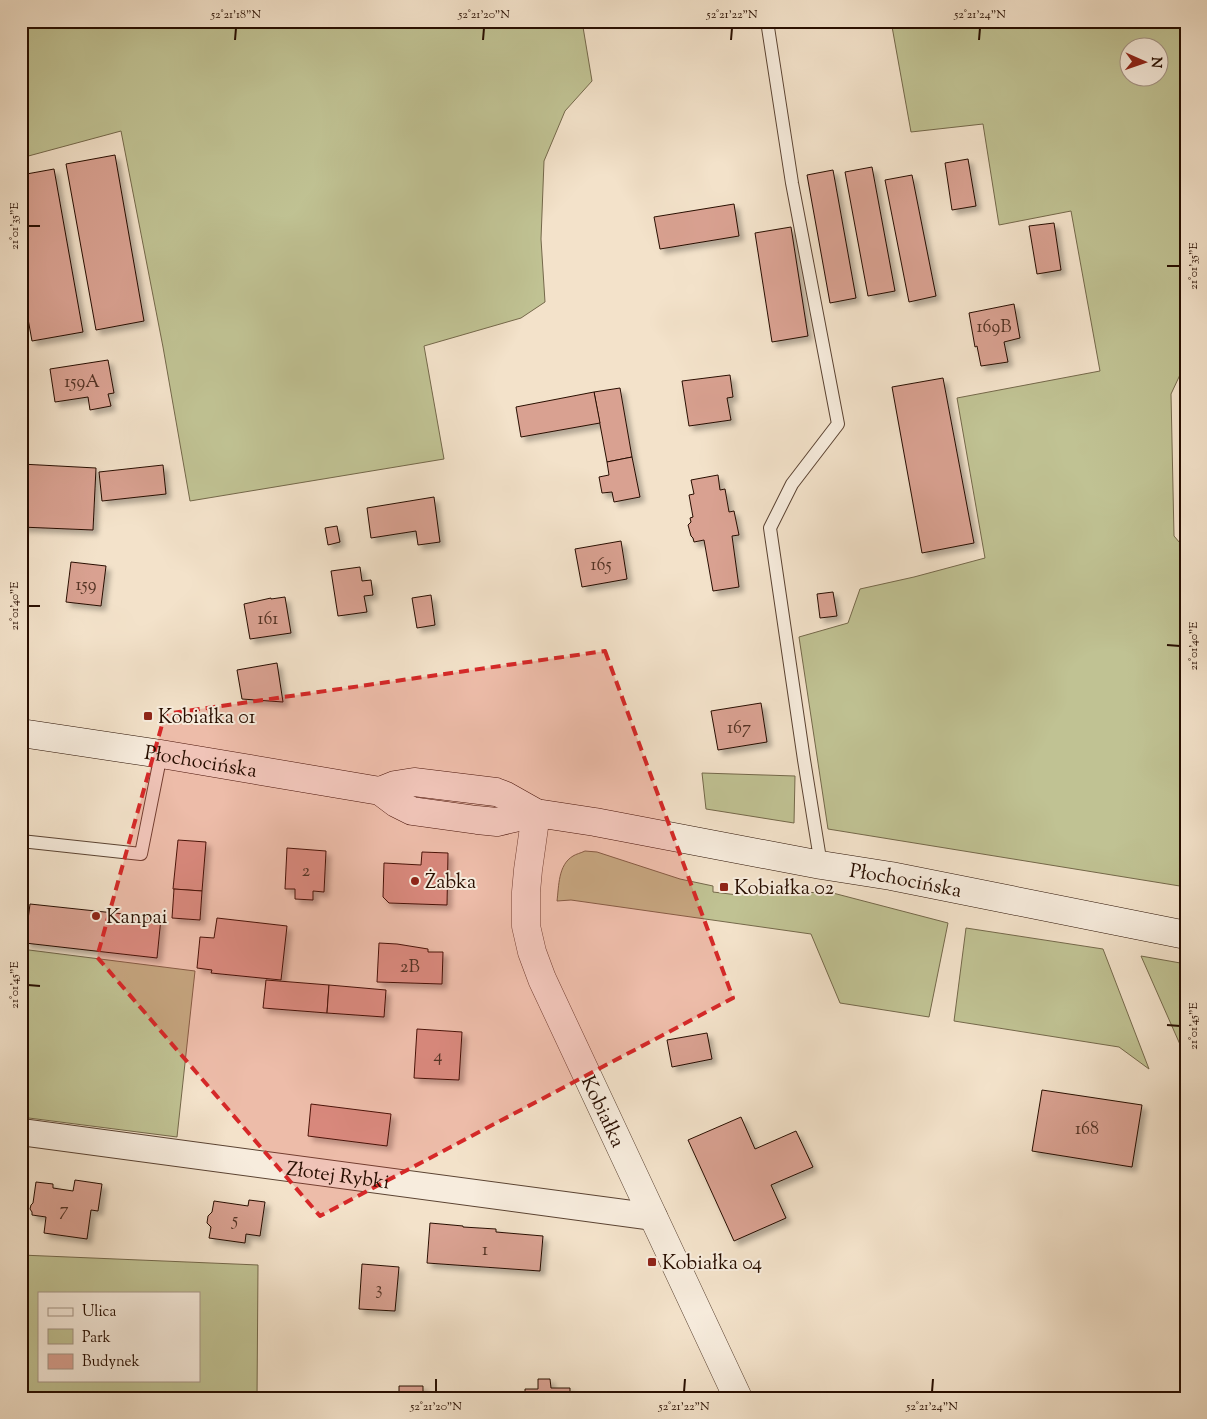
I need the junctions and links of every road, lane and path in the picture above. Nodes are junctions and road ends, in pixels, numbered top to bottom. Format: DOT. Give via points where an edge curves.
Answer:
graph roads {
  1 [pos="767,21"];
  2 [pos="21,733"];
  3 [pos="161,754"];
  4 [pos="536,813"];
  5 [pos="21,840"];
  6 [pos="821,865"];
  7 [pos="1186,935"];
  8 [pos="21,1132"];
  9 [pos="654,1217"];
  10 [pos="738,1398"];
  1 -- 6 [label="lane" via="792,183 838,424 792,484 770,528"];
  2 -- 3 [label="main road, Płochocińska"];
  3 -- 4 [label="main road, Płochocińska" via="380,791 414,782 482,790 504,795"];
  3 -- 5 [label="lane" via="142,854"];
  4 -- 6 [label="main road, Płochocińska"];
  4 -- 9 [label="main road, Kobiałka" via="526,892 526,926 532,952"];
  6 -- 7 [label="main road, Płochocińska"];
  8 -- 9 [label="street, Złotej Rybki"];
  9 -- 10 [label="main road, Kobiałka"];
}
